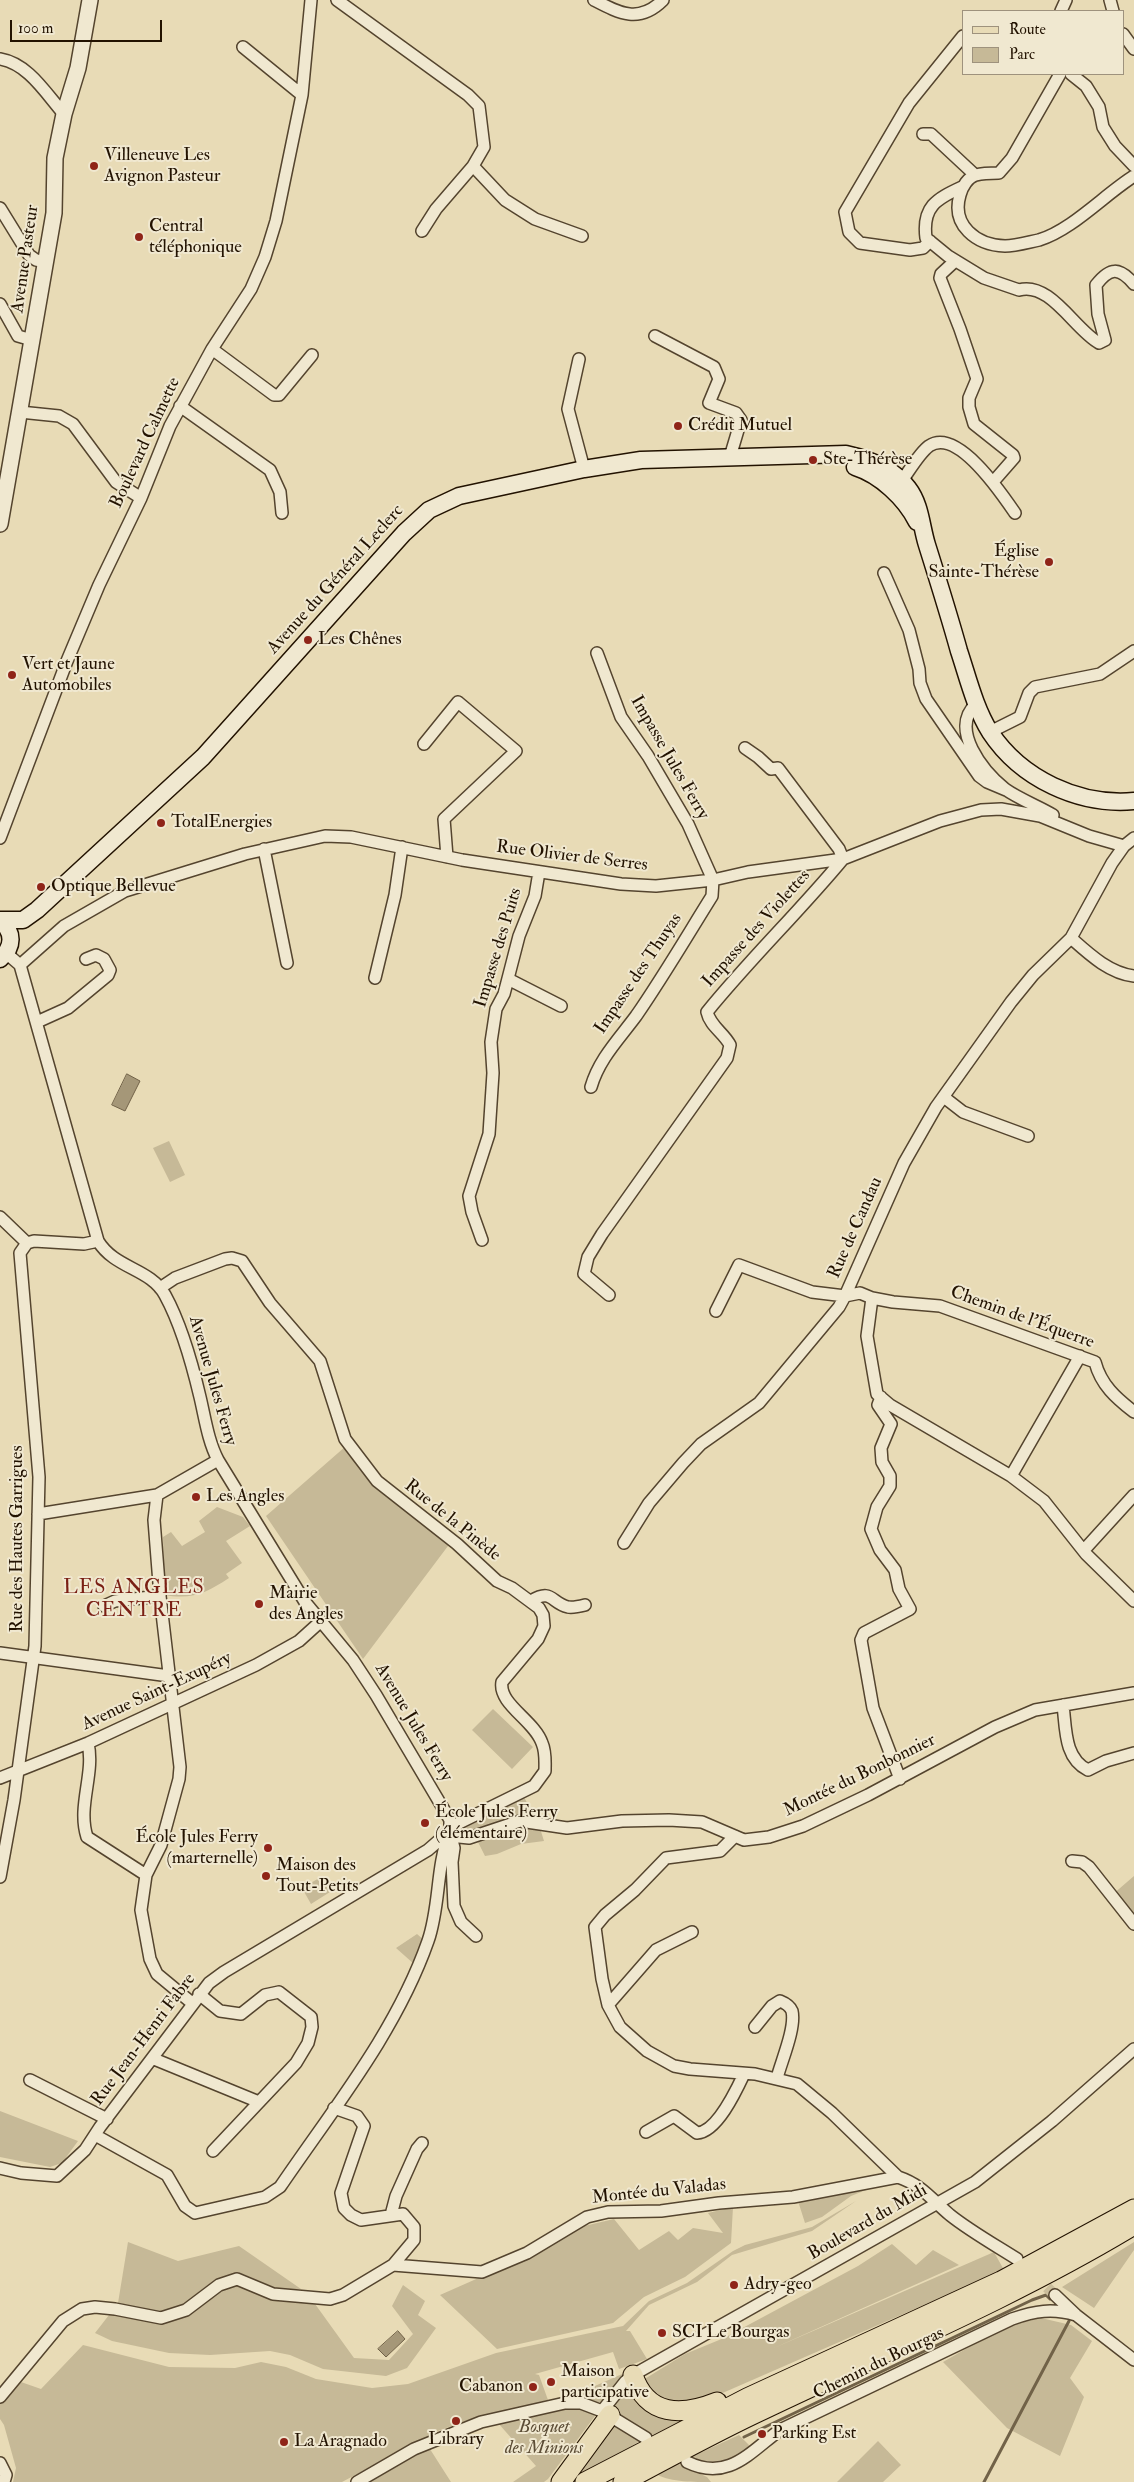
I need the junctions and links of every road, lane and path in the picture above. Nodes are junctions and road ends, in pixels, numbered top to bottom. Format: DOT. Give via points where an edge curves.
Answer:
graph roads {
  1 [pos="90,0"];
  2 [pos="311,0"];
  3 [pos="337,0"];
  4 [pos="594,0"];
  5 [pos="663,0"];
  6 [pos="1124,35"];
  7 [pos="962,37"];
  8 [pos="243,47"];
  9 [pos="1134,49"];
  10 [pos="0,59"];
  11 [pos="1059,75"];
  12 [pos="1072,75"];
  13 [pos="302,95"];
  14 [pos="64,114"];
  15 [pos="923,134"];
  16 [pos="473,166"];
  17 [pos="1134,166"];
  18 [pos="975,175"];
  19 [pos="1134,176"];
  20 [pos="962,187"];
  21 [pos="0,208"];
  22 [pos="422,231"];
  23 [pos="582,236"];
  24 [pos="930,240"];
  25 [pos="955,261"];
  26 [pos="46,262"];
  27 [pos="1134,284"];
  28 [pos="0,304"];
  29 [pos="655,336"];
  30 [pos="32,340"];
  31 [pos="212,349"];
  32 [pos="312,355"];
  33 [pos="579,359"];
  34 [pos="180,406"];
  35 [pos="20,412"];
  36 [pos="730,457"];
  37 [pos="584,469"];
  38 [pos="993,482"];
  39 [pos="898,486"];
  40 [pos="141,498"];
  41 [pos="282,512"];
  42 [pos="1015,513"];
  43 [pos="0,521"];
  44 [pos="884,573"];
  45 [pos="1134,651"];
  46 [pos="597,653"];
  47 [pos="976,704"];
  48 [pos="990,732"];
  49 [pos="424,744"];
  50 [pos="745,748"];
  51 [pos="1006,790"];
  52 [pos="1134,800"];
  53 [pos="1071,827"];
  54 [pos="0,838"];
  55 [pos="1134,838"];
  56 [pos="1124,846"];
  57 [pos="402,847"];
  58 [pos="264,849"];
  59 [pos="447,857"];
  60 [pos="843,859"];
  61 [pos="539,872"];
  62 [pos="713,880"];
  63 [pos="0,920"];
  64 [pos="23,920"];
  65 [pos="1071,938"];
  66 [pos="6,950"];
  67 [pos="86,959"];
  68 [pos="287,963"];
  69 [pos="20,965"];
  70 [pos="1134,976"];
  71 [pos="375,978"];
  72 [pos="508,979"];
  73 [pos="562,1006"];
  74 [pos="37,1022"];
  75 [pos="591,1087"];
  76 [pos="945,1098"];
  77 [pos="1028,1136"];
  78 [pos="0,1217"];
  79 [pos="482,1240"];
  80 [pos="98,1241"];
  81 [pos="27,1243"];
  82 [pos="160,1288"];
  83 [pos="609,1295"];
  84 [pos="845,1296"];
  85 [pos="872,1298"];
  86 [pos="716,1311"];
  87 [pos="1080,1356"];
  88 [pos="881,1398"];
  89 [pos="1134,1412"];
  90 [pos="218,1460"];
  91 [pos="1011,1476"];
  92 [pos="157,1495"];
  93 [pos="1134,1495"];
  94 [pos="38,1514"];
  95 [pos="624,1543"];
  96 [pos="1084,1550"];
  97 [pos="160,1596"];
  98 [pos="531,1601"];
  99 [pos="1134,1601"];
  100 [pos="585,1605"];
  101 [pos="104,1606"];
  102 [pos="320,1622"];
  103 [pos="0,1653"];
  104 [pos="33,1658"];
  105 [pos="169,1676"];
  106 [pos="1134,1693"];
  107 [pos="173,1704"];
  108 [pos="1063,1705"];
  109 [pos="88,1743"];
  110 [pos="1134,1753"];
  111 [pos="17,1772"];
  112 [pos="0,1778"];
  113 [pos="900,1778"];
  114 [pos="450,1832"];
  115 [pos="736,1836"];
  116 [pos="1072,1861"];
  117 [pos="146,1875"];
  118 [pos="0,1877"];
  119 [pos="1134,1924"];
  120 [pos="692,1932"];
  121 [pos="476,1936"];
  122 [pos="196,1998"];
  123 [pos="608,2005"];
  124 [pos="755,2027"];
  125 [pos="1134,2049"];
  126 [pos="154,2059"];
  127 [pos="744,2074"];
  128 [pos="776,2078"];
  129 [pos="30,2080"];
  130 [pos="259,2102"];
  131 [pos="334,2108"];
  132 [pos="107,2119"];
  133 [pos="646,2132"];
  134 [pos="95,2135"];
  135 [pos="422,2144"];
  136 [pos="213,2151"];
  137 [pos="0,2168"];
  138 [pos="898,2178"];
  139 [pos="939,2203"];
  140 [pos="1134,2209"];
  141 [pos="391,2215"];
  142 [pos="1134,2225"];
  143 [pos="1018,2259"];
  144 [pos="393,2265"];
  145 [pos="1055,2295"];
  146 [pos="1076,2315"];
  147 [pos="1134,2360"];
  148 [pos="633,2375"];
  149 [pos="0,2397"];
  150 [pos="747,2398"];
  151 [pos="606,2413"];
  152 [pos="646,2438"];
  153 [pos="0,2462"];
  154 [pos="687,2462"];
  155 [pos="717,2470"];
  156 [pos="4,2482"];
  157 [pos="357,2482"];
  158 [pos="560,2482"];
  159 [pos="586,2482"];
  160 [pos="623,2482"];
  161 [pos="718,2482"];
  1 -- 14 [label="street, Avenue Pasteur" via="78,68"];
  2 -- 13 [label="street, Boulevard Calmette"];
  3 -- 16 [label="street" via="468,94 478,106 484,148"];
  4 -- 5 [label="street" via="626,15 646,12"];
  6 -- 9 [label="street"];
  7 -- 24 [label="street" via="909,103 845,212 849,232 860,243 910,250 923,248"];
  8 -- 13 [label="street"];
  10 -- 14 [label="street" via="22,67"];
  11 -- 18 [label="street" via="1012,158 999,173"];
  12 -- 17 [label="street" via="1086,86 1099,107 1103,127 1114,146"];
  13 -- 31 [label="street, Boulevard Calmette" via="276,221 265,257 251,289"];
  14 -- 26 [label="street, Avenue Pasteur" via="53,170 54,213"];
  15 -- 18 [label="street" via="931,134"];
  16 -- 22 [label="street" via="436,209"];
  16 -- 23 [label="street" via="505,200 535,220"];
  18 -- 20 [label="street"];
  19 -- 20 [label="street" via="1061,230 1040,239 1006,246 993,244 970,233 960,222 957,206"];
  20 -- 24 [label="street" via="947,194 928,212 924,219 926,238"];
  21 -- 26 [label="street" via="29,254"];
  24 -- 25 [label="street"];
  25 -- 27 [label="street" via="984,278 1019,290 1036,290 1049,297 1088,337 1099,343 1105,340 1098,314 1096,285 1104,274 1115,271 1125,274"];
  25 -- 38 [label="street" via="940,278 977,378 969,398 970,418 1014,458"];
  26 -- 30 [label="street, Avenue Pasteur"];
  28 -- 30 [label="street" via="18,336"];
  29 -- 36 [label="street" via="714,367 719,379 708,403 736,413 741,420"];
  30 -- 35 [label="street, Avenue Pasteur"];
  31 -- 32 [label="street" via="274,395 279,395"];
  31 -- 34 [label="street, Boulevard Calmette"];
  33 -- 37 [label="street" via="568,409"];
  34 -- 40 [label="street, Boulevard Calmette"];
  34 -- 41 [label="street" via="270,470 280,492"];
  35 -- 40 [label="street" via="66,418 82,433 116,482"];
  35 -- 43 [label="street, Avenue Pasteur"];
  36 -- 37 [label="main road, Avenue du Général Leclerc" via="641,460"];
  36 -- 39 [label="main road, Avenue du Général Leclerc" via="834,454 859,457 881,466"];
  37 -- 64 [label="main road, Avenue du Général Leclerc" via="459,496 416,521 190,771 58,893"];
  38 -- 39 [label="street" via="968,455 944,443 930,446"];
  38 -- 42 [label="street"];
  39 -- 47 [label="main road, Avenue du Général Leclerc" via="916,503"];
  40 -- 54 [label="street, Boulevard Calmette" via="67,661"];
  44 -- 51 [label="street" via="909,630 926,699 979,776"];
  45 -- 48 [label="street" via="1100,674 1035,687 1029,693 1020,717"];
  46 -- 62 [label="street, Impasse Jules Ferry" via="621,718 648,756 688,824"];
  47 -- 48 [label="main road, Avenue du Général Leclerc"];
  47 -- 51 [label="street" via="966,716 965,727 978,759"];
  48 -- 52 [label="main road, Avenue du Général Leclerc" via="1014,760 1057,788 1096,800"];
  49 -- 59 [label="street" via="458,702 516,751 444,819"];
  50 -- 60 [label="street" via="771,769 778,768 839,849"];
  51 -- 53 [label="street"];
  53 -- 56 [label="street, Rue Olivier de Serres" via="1088,836"];
  53 -- 60 [label="street, Rue Olivier de Serres" via="1040,816 1002,809 981,810 940,821"];
  55 -- 56 [label="street"];
  56 -- 65 [label="street, Rue de Candau"];
  57 -- 58 [label="street, Rue Olivier de Serres" via="337,835"];
  57 -- 59 [label="street, Rue Olivier de Serres"];
  57 -- 71 [label="street" via="395,895"];
  58 -- 68 [label="street"];
  58 -- 69 [label="street, Rue Olivier de Serres" via="125,891 64,926"];
  59 -- 61 [label="street, Rue Olivier de Serres"];
  60 -- 62 [label="street, Rue Olivier de Serres"];
  60 -- 83 [label="street, Impasse des Violettes" via="811,898 743,967 707,1012 709,1020 730,1045 727,1058 588,1257 584,1274"];
  61 -- 62 [label="street, Rue Olivier de Serres" via="656,886"];
  61 -- 72 [label="street, Impasse des Puits" via="535,896 519,936"];
  62 -- 75 [label="street, Impasse des Thuyas" via="712,896 635,1017 612,1044"];
  63 -- 64 [label="main road"];
  63 -- 66 [label="main road" via="10,932"];
  64 -- 66 [label="main road"];
  65 -- 70 [label="street" via="1099,962"];
  65 -- 76 [label="street, Rue de Candau" via="1011,1002"];
  66 -- 69 [label="street"];
  67 -- 74 [label="street" via="96,955 104,958 110,970 108,975 68,1008"];
  69 -- 74 [label="street, Avenue Jules Ferry"];
  72 -- 73 [label="street"];
  72 -- 79 [label="street, Impasse des Puits" via="496,1009 491,1042 493,1073 489,1134 470,1196"];
  74 -- 80 [label="street, Avenue Jules Ferry"];
  76 -- 77 [label="street" via="963,1112"];
  76 -- 84 [label="street, Rue de Candau" via="936,1107 904,1163"];
  78 -- 81 [label="street"];
  80 -- 81 [label="street" via="84,1244"];
  80 -- 82 [label="street, Avenue Jules Ferry" via="110,1256"];
  81 -- 94 [label="street, Rue des Hautes Garrigues" via="20,1253 20,1262 39,1477"];
  82 -- 90 [label="street, Avenue Jules Ferry" via="173,1312 194,1369"];
  82 -- 98 [label="street, Rue de la Pinède" via="175,1278 225,1260 242,1261 270,1303 320,1361 345,1439 377,1481 498,1581"];
  84 -- 85 [label="street, Rue de Candau" via="860,1293"];
  84 -- 86 [label="street" via="812,1292 739,1265"];
  84 -- 95 [label="street" via="759,1402 702,1444 683,1463 649,1503"];
  85 -- 87 [label="street, Chemin de l'Équerre" via="940,1306"];
  85 -- 88 [label="street" via="867,1336 877,1394"];
  87 -- 89 [label="street, Chemin de l'Équerre" via="1095,1362 1099,1376 1112,1394"];
  87 -- 91 [label="street"];
  88 -- 91 [label="street"];
  88 -- 113 [label="street" via="878,1405 891,1424 881,1448 890,1486 877,1508 870,1529 895,1570 899,1589 910,1609 864,1632 861,1640 873,1708"];
  90 -- 92 [label="street"];
  90 -- 102 [label="street, Avenue Jules Ferry"];
  91 -- 96 [label="street" via="1044,1501"];
  92 -- 94 [label="street"];
  92 -- 97 [label="street" via="154,1520"];
  93 -- 96 [label="street"];
  94 -- 104 [label="street, Rue des Hautes Garrigues"];
  96 -- 99 [label="street"];
  97 -- 101 [label="street" via="115,1601"];
  97 -- 105 [label="street"];
  98 -- 100 [label="street" via="540,1596 552,1596 568,1607"];
  98 -- 114 [label="street, Rue de la Pinède" via="543,1615 544,1626 538,1639 502,1682 500,1691 542,1742 545,1770 534,1786 464,1820"];
  102 -- 107 [label="street, Avenue Saint-Exupéry" via="279,1653"];
  102 -- 114 [label="street, Avenue Jules Ferry" via="353,1660 376,1695 450,1820"];
  103 -- 104 [label="street"];
  104 -- 105 [label="street"];
  104 -- 111 [label="street, Rue des Hautes Garrigues"];
  105 -- 107 [label="street"];
  106 -- 108 [label="street, Montée du Bonbonnier"];
  107 -- 109 [label="street, Avenue Saint-Exupéry"];
  107 -- 117 [label="street" via="179,1779 161,1845"];
  108 -- 110 [label="street" via="1066,1741 1081,1767 1088,1770"];
  108 -- 113 [label="street, Montée du Bonbonnier" via="1035,1710 995,1727"];
  109 -- 111 [label="street, Avenue Saint-Exupéry"];
  109 -- 117 [label="street" via="91,1757 82,1823 87,1837"];
  111 -- 112 [label="street, Avenue Saint-Exupéry"];
  111 -- 118 [label="street, Rue des Hautes Garrigues"];
  113 -- 115 [label="street, Montée du Bonbonnier" via="803,1826 769,1837 744,1840"];
  114 -- 115 [label="street, Montée du Bonbonnier" via="469,1838 520,1822 567,1828 622,1821 669,1820 702,1822"];
  114 -- 121 [label="street, Avenue Jules Ferry" via="454,1848 454,1906 460,1922"];
  114 -- 122 [label="street, Rue Jean-Henri Fabre" via="428,1850 224,1972"];
  114 -- 131 [label="street" via="443,1850 429,1939 408,1990 384,2034"];
  115 -- 123 [label="street" via="720,1851 666,1858 595,1927"];
  116 -- 119 [label="street" via="1089,1867"];
  117 -- 122 [label="street" via="141,1910 150,1959 157,1974"];
  120 -- 123 [label="street" via="656,1950"];
  122 -- 126 [label="street, Rue Jean-Henri Fabre"];
  122 -- 130 [label="street" via="220,2011 241,2014 265,1994 279,1992 311,2017 308,2043 296,2063"];
  123 -- 127 [label="street" via="620,2027 647,2051 674,2066"];
  124 -- 128 [label="street" via="780,2000 792,2010 791,2028"];
  125 -- 139 [label="street, Boulevard du Midi" via="1052,2121 975,2182"];
  126 -- 130 [label="street"];
  126 -- 132 [label="street, Rue Jean-Henri Fabre"];
  127 -- 128 [label="street"];
  127 -- 133 [label="street" via="734,2095 704,2133 697,2133 674,2116"];
  128 -- 138 [label="street" via="797,2084 832,2113"];
  129 -- 132 [label="street"];
  130 -- 136 [label="street"];
  131 -- 134 [label="street" via="280,2187 265,2197 196,2213 186,2206 167,2175"];
  131 -- 141 [label="street" via="357,2116 364,2126 341,2194 344,2208 361,2220"];
  132 -- 134 [label="street, Rue Jean-Henri Fabre"];
  134 -- 137 [label="street, Rue Jean-Henri Fabre" via="85,2150 57,2176"];
  135 -- 141 [label="street" via="416,2149"];
  138 -- 139 [label="street" via="914,2183"];
  138 -- 144 [label="street, Montée du Valadas" via="792,2197 719,2202 661,2211 608,2212 587,2217 527,2253 482,2272"];
  139 -- 143 [label="street" via="949,2214"];
  139 -- 148 [label="street, Boulevard du Midi"];
  140 -- 150 [label="main road" via="1001,2281"];
  141 -- 144 [label="street" via="404,2214 414,2227 414,2240"];
  142 -- 160 [label="main road" via="941,2326 753,2414"];
  144 -- 149 [label="street" via="330,2299 273,2294 237,2279 219,2285 186,2310 161,2318 115,2309 82,2309 63,2321"];
  145 -- 146 [label="street"];
  146 -- 147 [label="street"];
  146 -- 155 [label="street, Chemin du Bourgas" via="1057,2310 1035,2311 1012,2319 780,2430 739,2462"];
  148 -- 150 [label="main road" via="646,2398 666,2410 680,2412 728,2397"];
  148 -- 151 [label="street, Boulevard du Midi"];
  150 -- 159 [label="main road"];
  151 -- 152 [label="street"];
  151 -- 157 [label="street" via="581,2403 567,2403 482,2422 414,2449"];
  151 -- 158 [label="main road"];
  153 -- 156 [label="street" via="6,2475"];
  154 -- 155 [label="street" via="706,2470"];
  155 -- 161 [label="street"];
}
